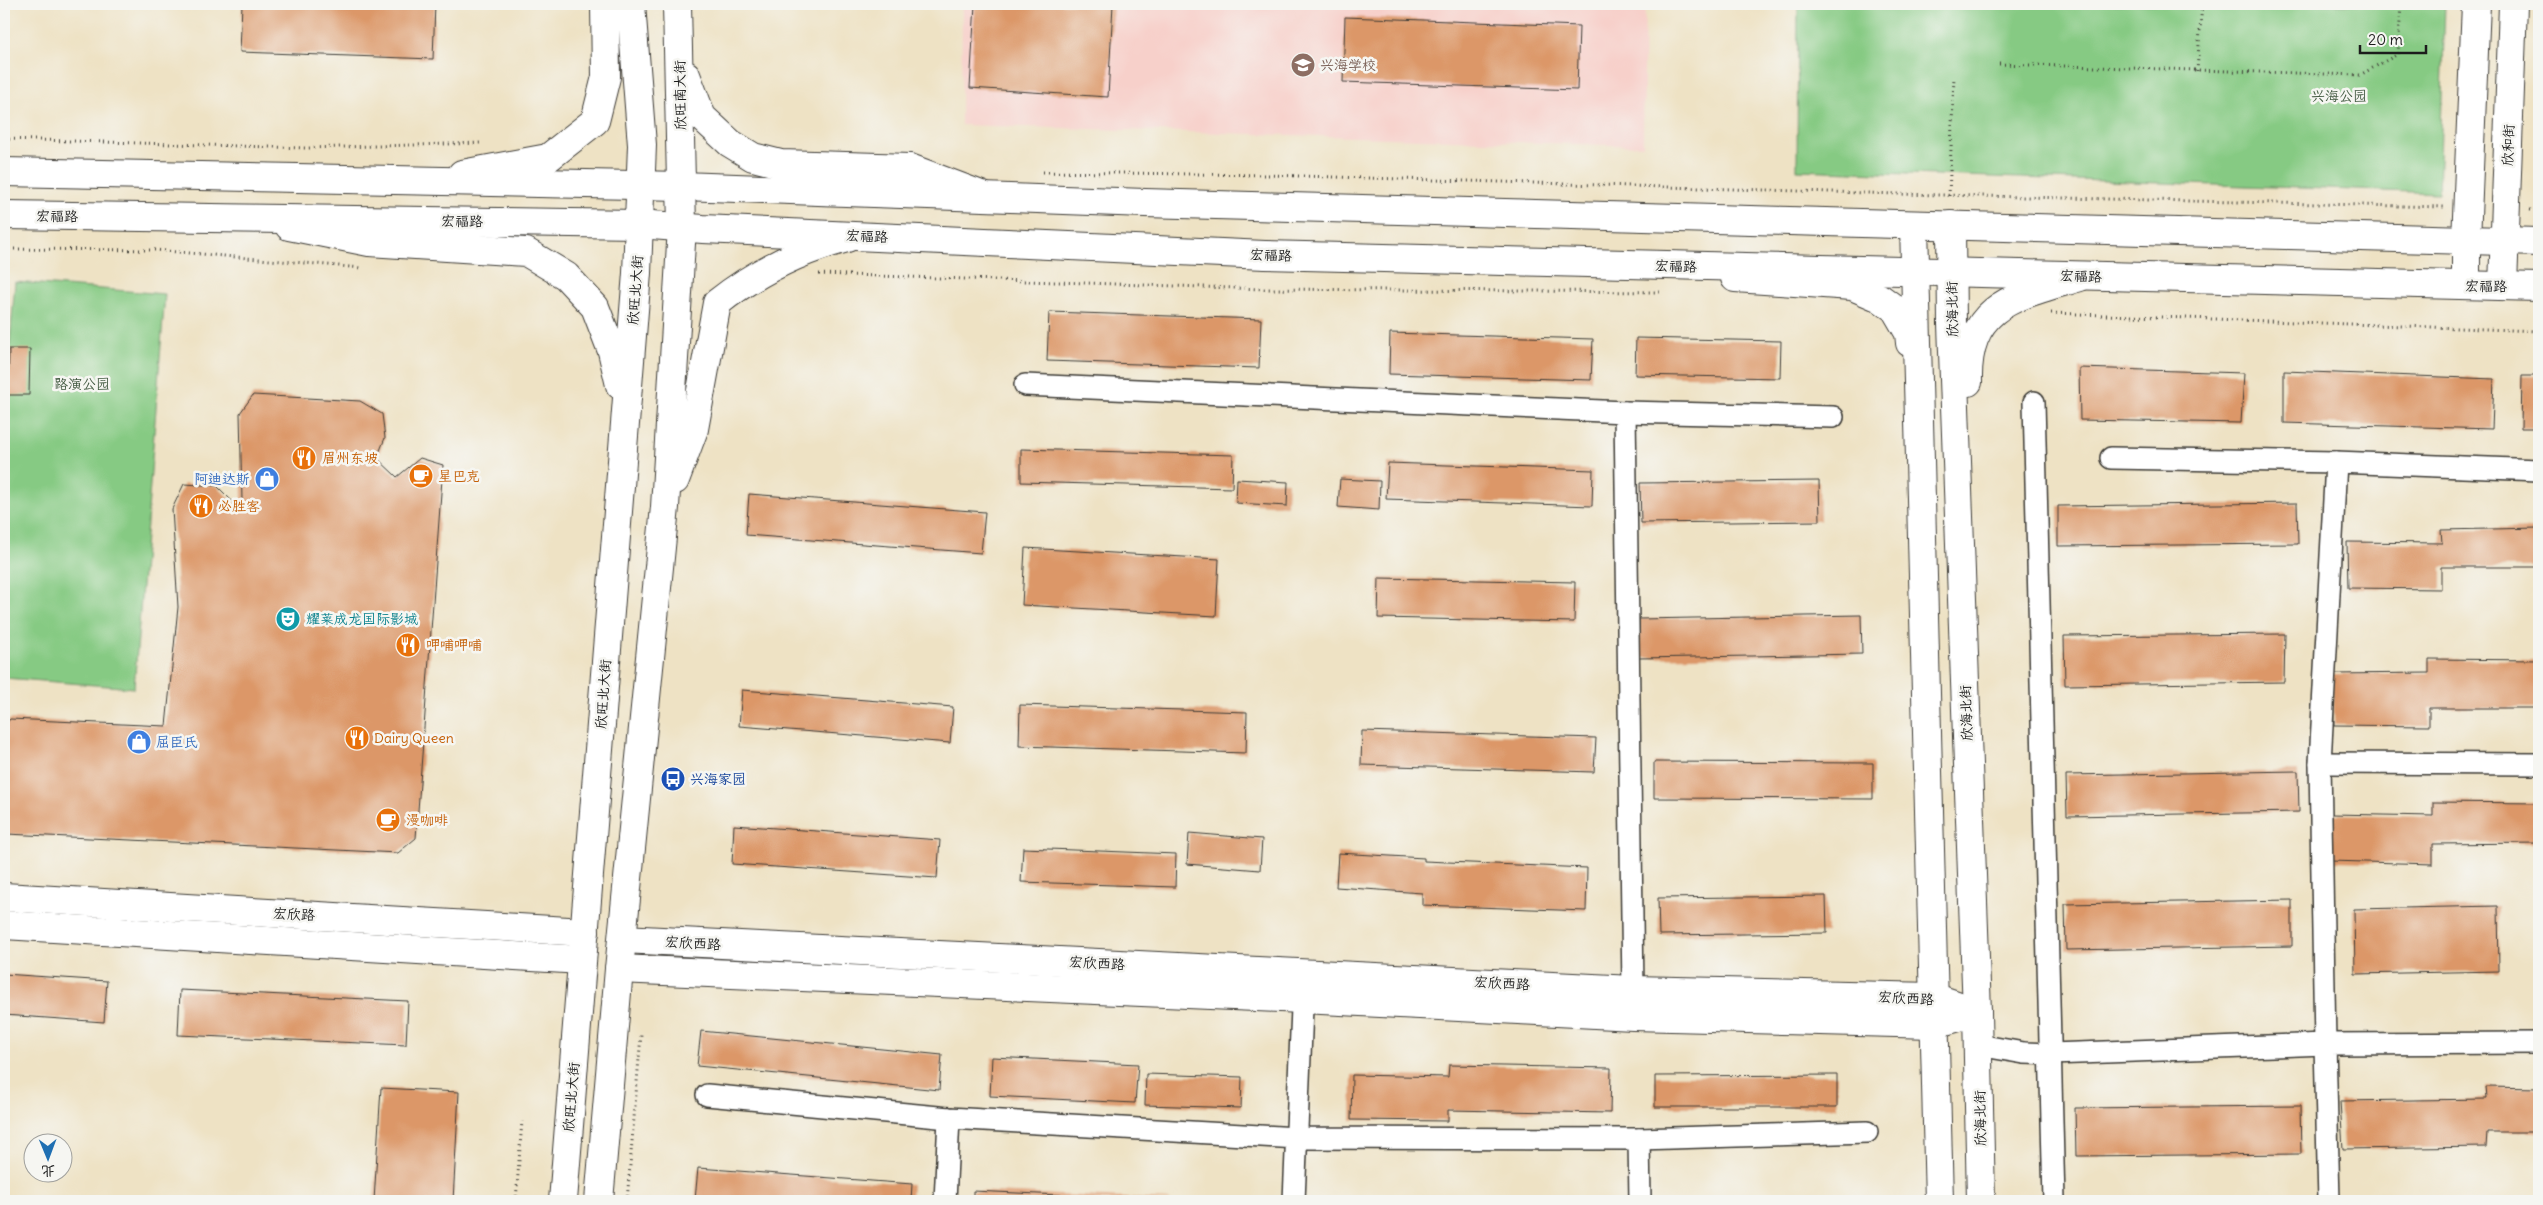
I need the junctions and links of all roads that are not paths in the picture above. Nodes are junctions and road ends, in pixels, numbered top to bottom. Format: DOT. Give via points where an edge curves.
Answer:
graph roads {
  1 [pos="605,4"];
  2 [pos="631,4"];
  3 [pos="2476,4"];
  4 [pos="2513,4"];
  5 [pos="677,5"];
  6 [pos="4,172"];
  7 [pos="412,181"];
  8 [pos="640,186"];
  9 [pos="682,186"];
  10 [pos="985,197"];
  11 [pos="4,215"];
  12 [pos="251,219"];
  13 [pos="639,224"];
  14 [pos="1914,225"];
  15 [pos="1951,225"];
  16 [pos="682,227"];
  17 [pos="854,236"];
  18 [pos="2466,240"];
  19 [pos="2504,241"];
  20 [pos="2539,242"];
  21 [pos="1657,266"];
  22 [pos="1914,272"];
  23 [pos="1951,272"];
  24 [pos="2086,276"];
  25 [pos="2466,285"];
  26 [pos="2503,286"];
  27 [pos="2539,287"];
  28 [pos="1025,386"];
  29 [pos="1917,393"];
  30 [pos="2034,402"];
  31 [pos="625,409"];
  32 [pos="1625,412"];
  33 [pos="1833,417"];
  34 [pos="2111,458"];
  35 [pos="2336,462"];
  36 [pos="2539,470"];
  37 [pos="665,507"];
  38 [pos="1960,553"];
  39 [pos="2320,763"];
  40 [pos="2539,764"];
  41 [pos="4,897"];
  42 [pos="4,925"];
  43 [pos="584,932"];
  44 [pos="623,939"];
  45 [pos="582,960"];
  46 [pos="619,969"];
  47 [pos="1303,986"];
  48 [pos="1633,990"];
  49 [pos="1933,997"];
  50 [pos="1978,1012"];
  51 [pos="1934,1024"];
  52 [pos="2539,1043"];
  53 [pos="2325,1044"];
  54 [pos="1978,1045"];
  55 [pos="2051,1054"];
  56 [pos="707,1095"];
  57 [pos="949,1118"];
  58 [pos="1867,1132"];
  59 [pos="1297,1138"];
  60 [pos="1639,1139"];
  61 [pos="563,1201"];
  62 [pos="599,1201"];
  63 [pos="945,1201"];
  64 [pos="1294,1201"];
  65 [pos="1640,1201"];
  66 [pos="1939,1201"];
  67 [pos="1981,1201"];
  68 [pos="2054,1201"];
  69 [pos="2329,1201"];
  1 -- 7 [label="main road" via="606,77 595,121 548,158"];
  2 -- 8 [label="main road" via="642,145"];
  3 -- 18 [label="main road"];
  4 -- 19 [label="main road, 欣和街"];
  5 -- 9 [label="main road, 欣旺南大街"];
  5 -- 10 [label="main road" via="686,76 702,117 730,143 754,157 781,164 910,168"];
  6 -- 7 [label="main road"];
  7 -- 8 [label="main road"];
  8 -- 9 [label="main road"];
  8 -- 13 [label="main road, 欣旺北大街"];
  9 -- 10 [label="main road"];
  9 -- 16 [label="main road"];
  10 -- 14 [label="main road"];
  11 -- 12 [label="main road, 宏福路"];
  12 -- 13 [label="main road, 宏福路"];
  12 -- 31 [label="main road" via="369,242 526,252 566,276 595,307 612,351"];
  13 -- 16 [label="main road, 宏福路"];
  13 -- 31 [label="main road, 欣旺北大街"];
  14 -- 15 [label="main road"];
  14 -- 22 [label="main road"];
  15 -- 18 [label="main road"];
  15 -- 23 [label="main road, 欣海北街"];
  16 -- 17 [label="main road, 宏福路"];
  16 -- 37 [label="main road"];
  17 -- 21 [label="main road, 宏福路" via="1265,255"];
  17 -- 37 [label="main road" via="814,247 776,263 717,303 694,429"];
  18 -- 19 [label="main road"];
  18 -- 25 [label="main road"];
  19 -- 20 [label="main road"];
  19 -- 26 [label="main road, 欣和街"];
  21 -- 22 [label="main road, 宏福路"];
  21 -- 29 [label="main road" via="1733,278 1852,286 1880,298 1895,309 1909,334"];
  22 -- 23 [label="main road, 宏福路"];
  22 -- 29 [label="main road"];
  23 -- 24 [label="main road, 宏福路"];
  23 -- 38 [label="main road, 欣海北街"];
  24 -- 25 [label="main road, 宏福路"];
  24 -- 38 [label="main road" via="2014,297 1990,315 1973,337 1968,359 1971,476"];
  25 -- 26 [label="main road, 宏福路"];
  26 -- 27 [label="main road, 宏福路"];
  28 -- 32 [label="street"];
  29 -- 49 [label="main road"];
  30 -- 55 [label="street"];
  31 -- 43 [label="main road, 欣旺北大街"];
  32 -- 33 [label="street"];
  32 -- 48 [label="street"];
  34 -- 35 [label="street"];
  35 -- 36 [label="street"];
  35 -- 39 [label="street"];
  37 -- 44 [label="main road"];
  38 -- 50 [label="main road, 欣海北街"];
  39 -- 40 [label="street"];
  39 -- 53 [label="street"];
  41 -- 43 [label="main road, 宏欣路"];
  42 -- 45 [label="main road, 宏欣路"];
  43 -- 45 [label="main road, 欣旺北大街"];
  44 -- 46 [label="main road"];
  44 -- 47 [label="main road, 宏欣西路"];
  45 -- 61 [label="main road, 欣旺北大街"];
  46 -- 47 [label="main road, 宏欣西路"];
  46 -- 62 [label="main road"];
  47 -- 48 [label="main road, 宏欣西路"];
  47 -- 51 [label="main road, 宏欣西路" via="1633,1016"];
  47 -- 59 [label="street"];
  48 -- 49 [label="main road, 宏欣西路"];
  49 -- 50 [label="main road, 宏欣西路"];
  49 -- 51 [label="main road"];
  50 -- 51 [label="main road, 宏欣西路"];
  50 -- 54 [label="main road, 欣海北街"];
  51 -- 66 [label="main road"];
  52 -- 53 [label="street"];
  53 -- 55 [label="street"];
  53 -- 69 [label="street"];
  54 -- 55 [label="street" via="2024,1054"];
  54 -- 67 [label="main road, 欣海北街"];
  55 -- 68 [label="street"];
  56 -- 57 [label="street"];
  57 -- 59 [label="street"];
  57 -- 63 [label="street"];
  58 -- 60 [label="street"];
  59 -- 60 [label="street"];
  59 -- 64 [label="street"];
  60 -- 65 [label="street"];
}
